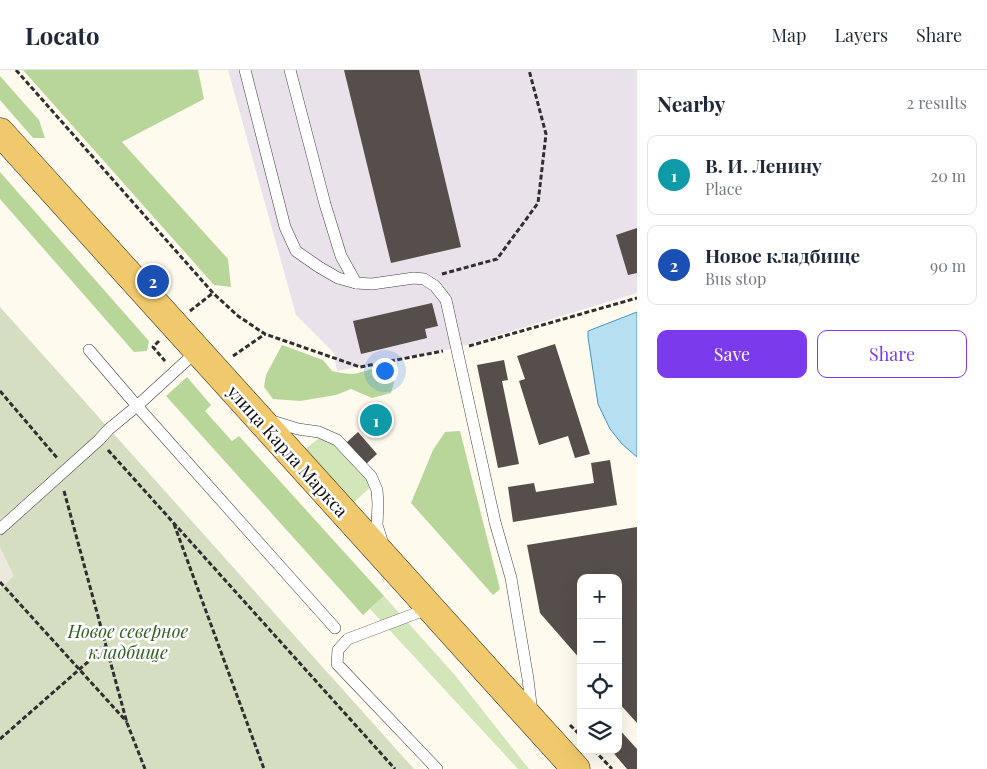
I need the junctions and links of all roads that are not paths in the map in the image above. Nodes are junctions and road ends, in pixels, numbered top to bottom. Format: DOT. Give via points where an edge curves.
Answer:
graph roads {
  1 [pos="245,70"];
  2 [pos="290,70"];
  3 [pos="0,132"];
  4 [pos="356,283"];
  5 [pos="89,350"];
  6 [pos="206,360"];
  7 [pos="137,406"];
  8 [pos="254,414"];
  9 [pos="0,529"];
  10 [pos="388,563"];
  11 [pos="430,608"];
  12 [pos="335,628"];
  13 [pos="532,721"];
  14 [pos="437,769"];
  15 [pos="576,769"];
  1 -- 4 [label="lane" via="285,227 296,251 338,278"];
  2 -- 4 [label="lane" via="341,256"];
  3 -- 6 [label="main road, улица Карла Маркса"];
  4 -- 13 [label="lane" via="414,278 435,286 446,300 494,522 511,578"];
  5 -- 7 [label="lane"];
  6 -- 7 [label="lane"];
  6 -- 8 [label="main road, улица Карла Маркса"];
  7 -- 9 [label="lane"];
  7 -- 12 [label="lane"];
  8 -- 10 [label="main road, улица Карла Маркса"];
  8 -- 10 [label="lane" via="337,440 371,476 377,497 377,525"];
  10 -- 11 [label="main road, улица Карла Маркса"];
  11 -- 13 [label="main road, улица Карла Маркса"];
  11 -- 14 [label="lane" via="348,639 338,650 337,664"];
  13 -- 15 [label="main road, улица Карла Маркса"];
}
